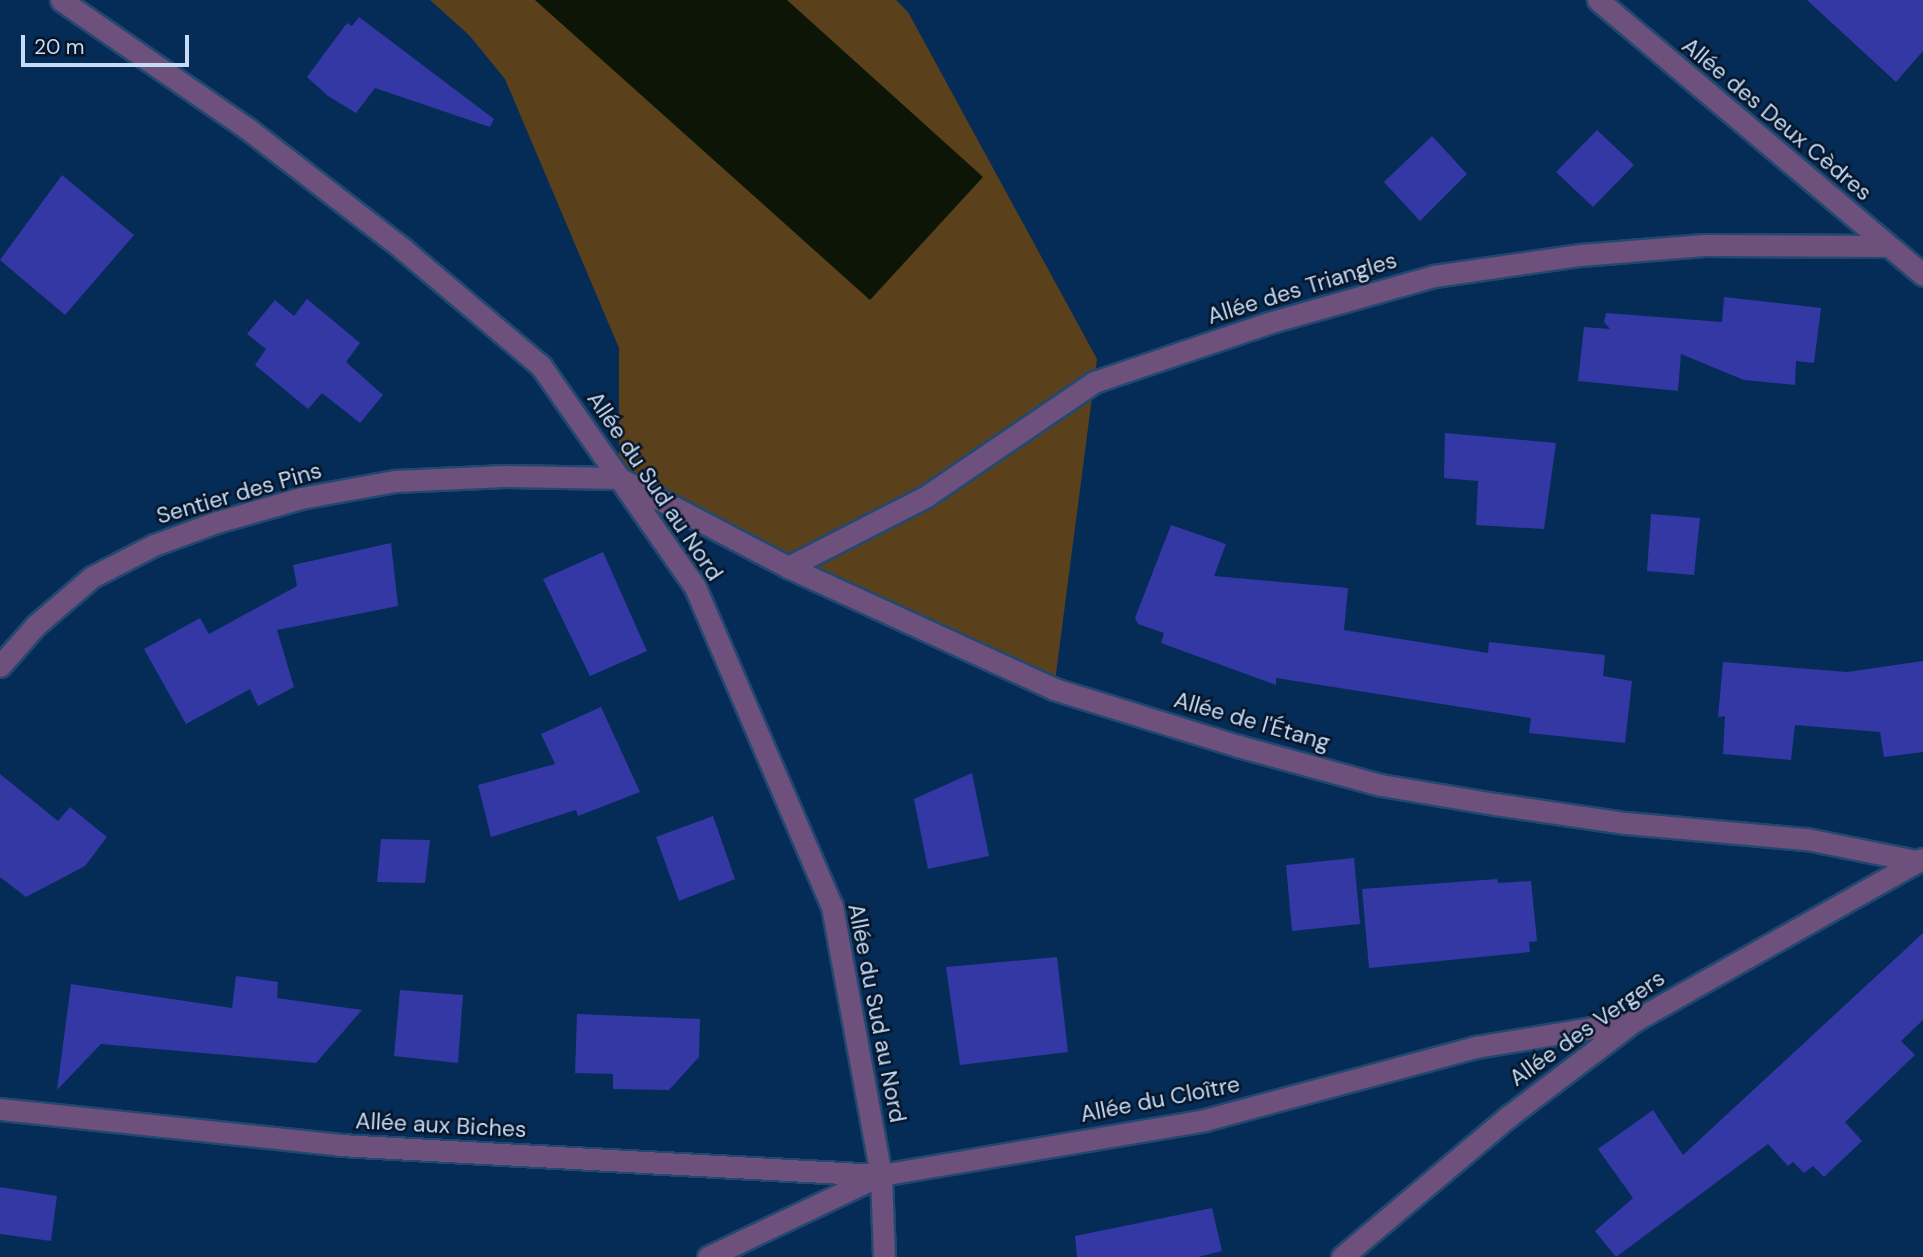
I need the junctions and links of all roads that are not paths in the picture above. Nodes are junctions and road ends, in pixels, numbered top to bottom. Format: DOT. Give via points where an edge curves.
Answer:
graph roads {
  1 [pos="61,0"];
  2 [pos="1598,0"];
  3 [pos="1887,246"];
  4 [pos="1923,275"];
  5 [pos="619,478"];
  6 [pos="788,567"];
  7 [pos="0,666"];
  8 [pos="1920,859"];
  9 [pos="1634,1021"];
  10 [pos="0,1109"];
  11 [pos="881,1175"];
  12 [pos="708,1257"];
  13 [pos="884,1257"];
  14 [pos="1342,1257"];
  1 -- 5 [label="street, Allée du Sud au Nord" via="248,129 403,249 541,366"];
  2 -- 3 [label="street, Allée des Deux Cèdres"];
  3 -- 4 [label="street, Allée des Deux Cèdres"];
  3 -- 6 [label="street, Allée des Triangles" via="1705,246 1580,255 1434,276 1268,323 1094,382 925,497"];
  5 -- 6 [label="street, Allée de l'Étang"];
  5 -- 7 [label="street, Sentier des Pins" via="505,476 395,481 301,498 217,522 154,545 92,577 36,625"];
  5 -- 11 [label="street, Allée du Sud au Nord" via="695,587 832,906"];
  6 -- 8 [label="street, Allée de l'Étang" via="1054,689 1381,785 1626,823 1807,839"];
  8 -- 9 [label="street, Allée des Vergers"];
  9 -- 11 [label="street, Allée du Cloître" via="1476,1047 1205,1120"];
  9 -- 14 [label="street, Allée des Vergers" via="1508,1116"];
  10 -- 11 [label="street, Allée aux Biches" via="340,1145"];
  11 -- 12 [label="street, Allée du Cloître"];
  11 -- 13 [label="street, Allée du Sud au Nord"];
}
